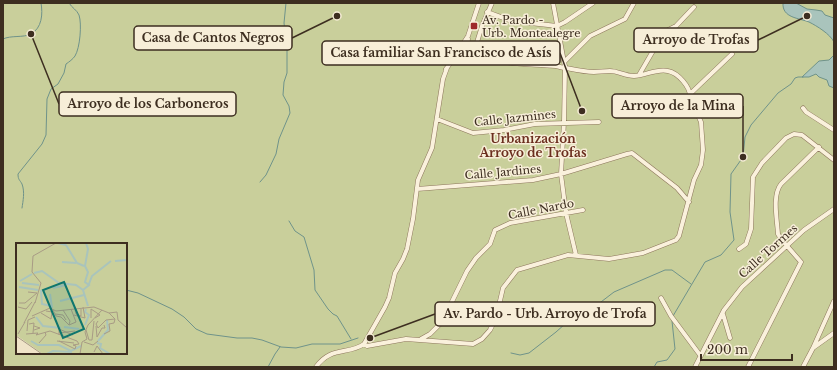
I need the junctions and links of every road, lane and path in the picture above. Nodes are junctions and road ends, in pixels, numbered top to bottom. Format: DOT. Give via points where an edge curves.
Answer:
graph roads {
  1 [pos="479,3"];
  2 [pos="492,3"];
  3 [pos="552,3"];
  4 [pos="593,3"];
  5 [pos="634,3"];
  6 [pos="694,7"];
  7 [pos="487,12"];
  8 [pos="557,26"];
  9 [pos="468,36"];
  10 [pos="466,49"];
  11 [pos="474,52"];
  12 [pos="732,54"];
  13 [pos="565,67"];
  14 [pos="446,69"];
  15 [pos="639,75"];
  16 [pos="690,94"];
  17 [pos="803,108"];
  18 [pos="437,119"];
  19 [pos="564,122"];
  20 [pos="599,122"];
  21 [pos="834,130"];
  22 [pos="820,147"];
  23 [pos="834,160"];
  24 [pos="561,174"];
  25 [pos="417,189"];
  26 [pos="689,202"];
  27 [pos="834,209"];
  28 [pos="583,210"];
  29 [pos="566,213"];
  30 [pos="786,246"];
  31 [pos="739,249"];
  32 [pos="576,255"];
  33 [pos="661,298"];
  34 [pos="834,301"];
  35 [pos="722,314"];
  36 [pos="834,332"];
  37 [pos="730,338"];
  38 [pos="421,340"];
  39 [pos="364,344"];
  40 [pos="813,348"];
  41 [pos="700,355"];
  42 [pos="316,367"];
  43 [pos="695,367"];
  44 [pos="748,367"];
  45 [pos="802,367"];
  1 -- 9 [label="street"];
  2 -- 7 [label="street"];
  3 -- 8 [label="street"];
  4 -- 8 [label="street"];
  5 -- 13 [label="street" via="625,19 590,36"];
  6 -- 15 [label="street" via="676,26 664,32"];
  7 -- 8 [label="street" via="512,21"];
  7 -- 11 [label="street"];
  8 -- 13 [label="street"];
  9 -- 10 [label="street"];
  9 -- 10 [label="street"];
  10 -- 11 [label="street"];
  10 -- 14 [label="street"];
  10 -- 14 [label="street"];
  11 -- 13 [label="street" via="505,62"];
  12 -- 16 [label="street"];
  13 -- 15 [label="street" via="589,72 609,71 629,76"];
  13 -- 19 [label="street"];
  14 -- 18 [label="street"];
  15 -- 16 [label="street" via="664,70 673,72"];
  16 -- 26 [label="street" via="701,122 703,150"];
  17 -- 21 [label="street"];
  18 -- 19 [label="street, Calle Jazmines" via="473,133"];
  18 -- 25 [label="street" via="432,148 421,172"];
  19 -- 20 [label="street, Calle Jazmines"];
  19 -- 24 [label="street"];
  22 -- 23 [label="street"];
  22 -- 30 [label="street" via="778,188 778,234"];
  22 -- 31 [label="street" via="802,135 794,134 786,138 762,163 752,182 752,229 746,244"];
  24 -- 25 [label="street, Calle Jardines" via="533,180"];
  24 -- 26 [label="street, Calle Jardines" via="632,154 677,188"];
  24 -- 29 [label="street"];
  25 -- 39 [label="street" via="407,249 395,273 385,307"];
  26 -- 32 [label="street" via="676,240 643,253 609,259"];
  27 -- 30 [label="street, Calle Tormes"];
  28 -- 29 [label="street, Calle Nardo"];
  29 -- 32 [label="street"];
  29 -- 38 [label="street, Calle Nardo" via="510,223 495,230 490,244 467,271 442,322"];
  30 -- 35 [label="street, Calle Tormes" via="742,287"];
  30 -- 44 [label="street" via="800,260 800,264"];
  32 -- 38 [label="street" via="517,270 503,288 496,318 490,330 473,344"];
  33 -- 41 [label="street"];
  34 -- 40 [label="street"];
  35 -- 37 [label="street"];
  35 -- 41 [label="street, Calle Tormes"];
  36 -- 40 [label="street"];
  38 -- 39 [label="street" via="406,339 367,346"];
  39 -- 42 [label="street" via="328,355"];
  40 -- 45 [label="street"];
  41 -- 43 [label="street, Calle Tormes"];
}
